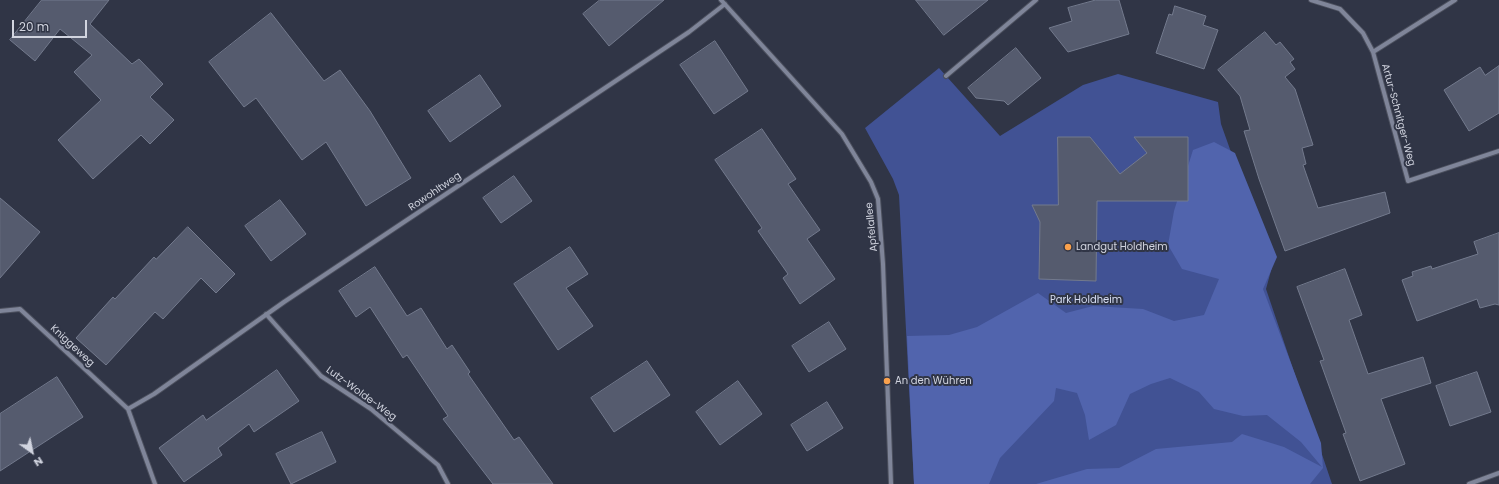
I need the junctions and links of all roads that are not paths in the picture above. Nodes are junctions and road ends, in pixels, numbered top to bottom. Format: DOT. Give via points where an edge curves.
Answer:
graph roads {
  1 [pos="721,0"];
  2 [pos="1036,0"];
  3 [pos="1311,0"];
  4 [pos="1456,0"];
  5 [pos="725,4"];
  6 [pos="1373,52"];
  7 [pos="946,76"];
  8 [pos="1499,151"];
  9 [pos="0,311"];
  10 [pos="266,314"];
  11 [pos="128,409"];
  12 [pos="1499,473"];
  13 [pos="155,484"];
  14 [pos="448,484"];
  15 [pos="891,484"];
  16 [pos="1469,484"];
  1 -- 5 [label="street, Apfelallee"];
  2 -- 7 [label="street"];
  3 -- 6 [label="street, Artur-Schnitger-Weg" via="1340,9 1364,33"];
  4 -- 6 [label="street, Artur-Schnitger-Weg"];
  5 -- 10 [label="street, Rowohltweg" via="676,41"];
  5 -- 15 [label="street, Apfelallee" via="842,134 872,182 878,199 883,264"];
  6 -- 8 [label="street, Artur-Schnitger-Weg" via="1408,182"];
  9 -- 11 [label="street, Kniggeweg" via="20,309"];
  10 -- 11 [label="street, Rowohltweg" via="154,394"];
  10 -- 14 [label="street, Lutz-Wolde-Weg" via="321,376 371,409 438,465"];
  11 -- 13 [label="street, Kniggeweg"];
  12 -- 16 [label="street"];
}
